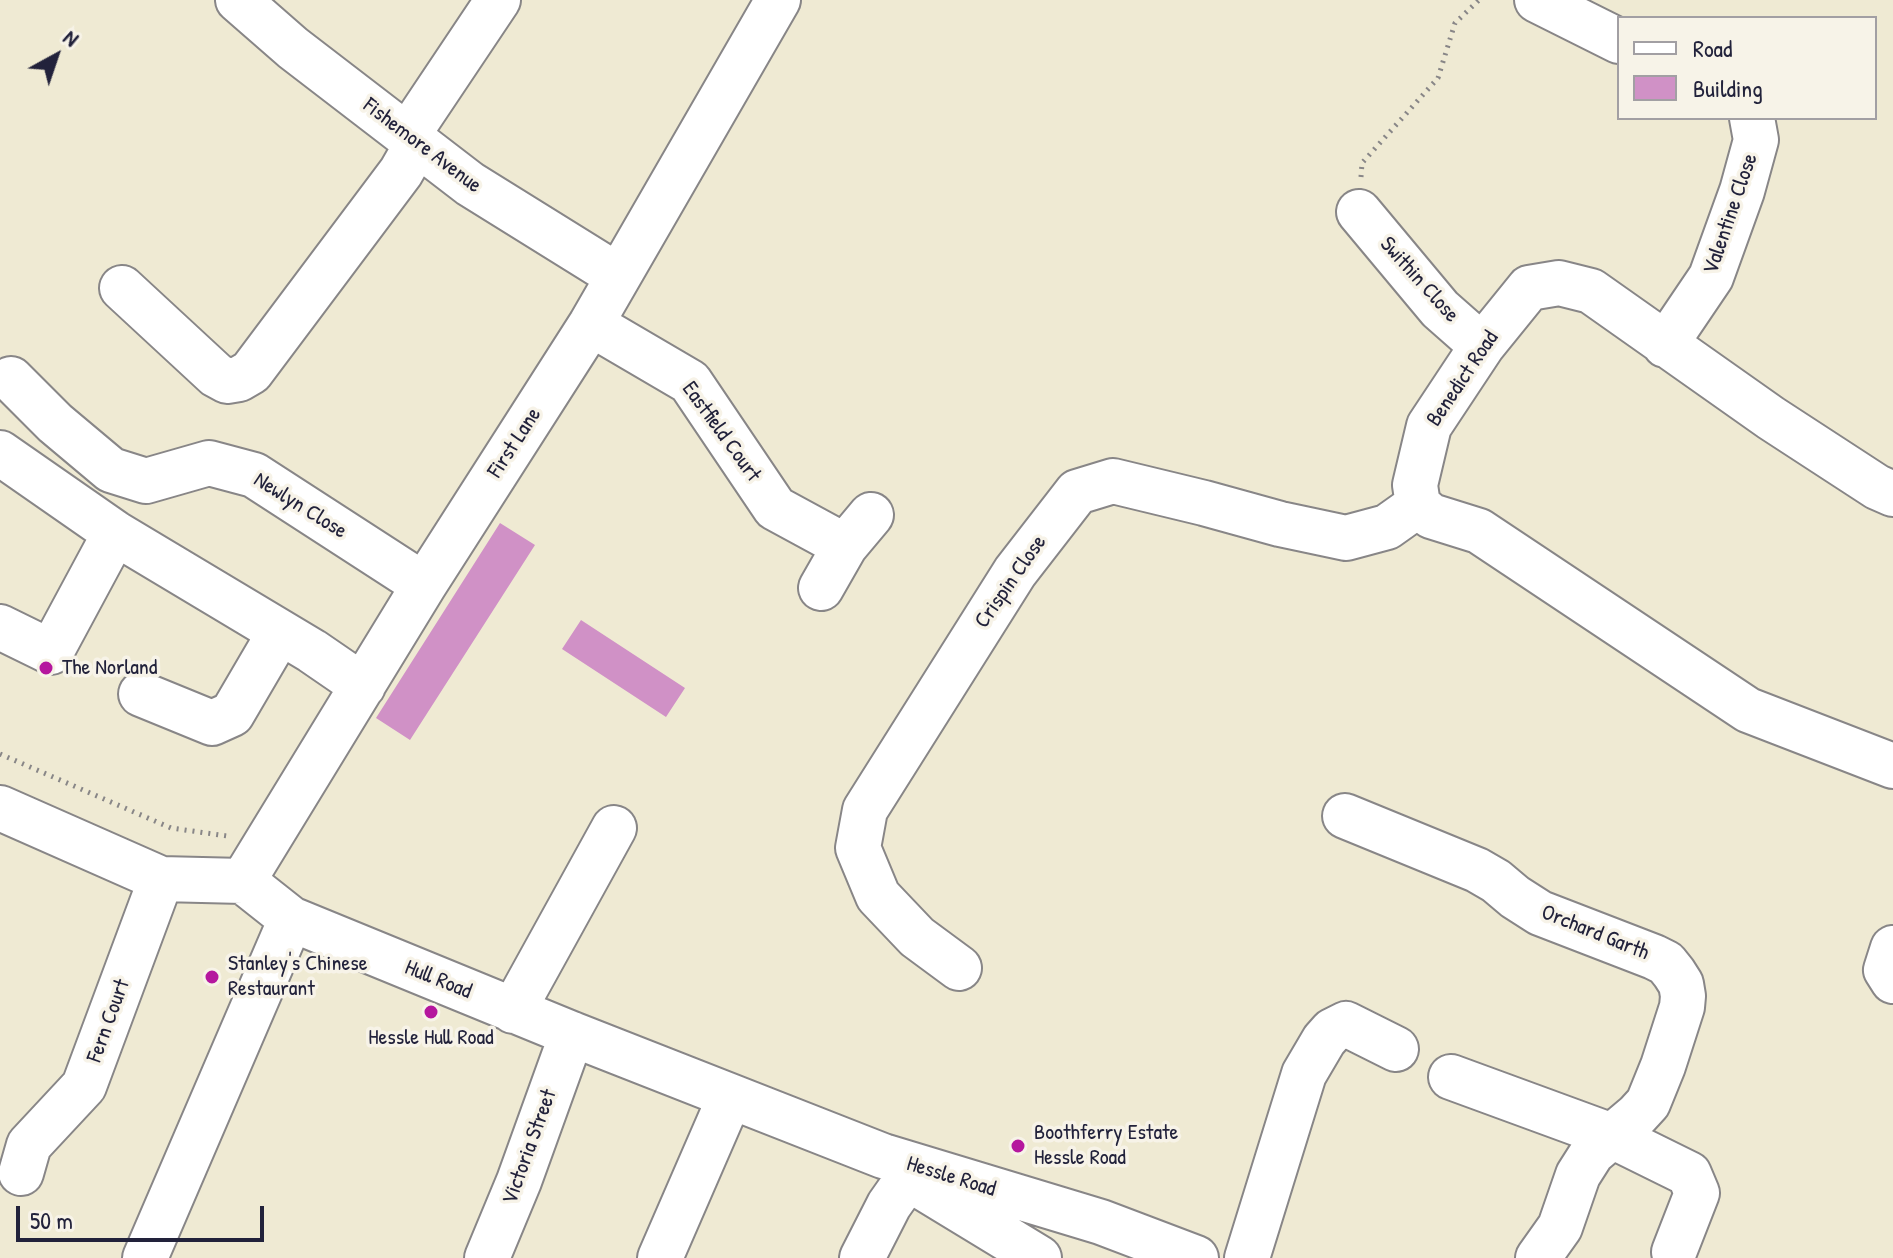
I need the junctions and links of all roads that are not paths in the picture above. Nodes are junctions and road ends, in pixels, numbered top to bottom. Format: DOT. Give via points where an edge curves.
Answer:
graph roads {
  1 [pos="238,0"];
  2 [pos="498,0"];
  3 [pos="778,0"];
  4 [pos="1537,0"];
  5 [pos="1617,40"];
  6 [pos="1752,120"];
  7 [pos="412,140"];
  8 [pos="1359,212"];
  9 [pos="618,276"];
  10 [pos="122,288"];
  11 [pos="591,324"];
  12 [pos="1665,345"];
  13 [pos="1482,346"];
  14 [pos="11,379"];
  15 [pos="0,453"];
  16 [pos="1893,494"];
  17 [pos="1418,505"];
  18 [pos="115,533"];
  19 [pos="424,585"];
  20 [pos="821,588"];
  21 [pos="0,627"];
  22 [pos="280,632"];
  23 [pos="363,686"];
  24 [pos="141,694"];
  25 [pos="1893,766"];
  26 [pos="0,808"];
  27 [pos="1345,816"];
  28 [pos="614,828"];
  29 [pos="161,879"];
  30 [pos="243,881"];
  31 [pos="291,919"];
  32 [pos="1893,948"];
  33 [pos="959,968"];
  34 [pos="1893,981"];
  35 [pos="513,1011"];
  36 [pos="572,1034"];
  37 [pos="1396,1049"];
  38 [pos="1451,1077"];
  39 [pos="730,1097"];
  40 [pos="1612,1136"];
  41 [pos="17,1151"];
  42 [pos="896,1167"];
  43 [pos="1674,1252"];
  44 [pos="145,1258"];
  45 [pos="487,1258"];
  46 [pos="660,1258"];
  47 [pos="862,1258"];
  48 [pos="1039,1258"];
  49 [pos="1196,1258"];
  50 [pos="1247,1258"];
  51 [pos="1538,1258"];
  1 -- 7 [label="street, Fishemore Avenue"];
  2 -- 7 [label="street"];
  3 -- 9 [label="street, First Lane"];
  4 -- 5 [label="street"];
  6 -- 12 [label="street, Valentine Close" via="1756,140 1711,277"];
  7 -- 9 [label="street, Fishemore Avenue" via="470,184"];
  7 -- 10 [label="street" via="401,172 251,372 239,379 227,381 216,375"];
  8 -- 13 [label="street, Swithin Close" via="1440,309"];
  9 -- 11 [label="street, First Lane"];
  11 -- 19 [label="street, First Lane"];
  11 -- 20 [label="street, Eastfield Court" via="690,382 775,508 858,531"];
  12 -- 13 [label="street, Benedict Road" via="1591,291 1559,283 1529,288"];
  12 -- 16 [label="street, Benedict Road"];
  13 -- 17 [label="street, Benedict Road" via="1429,426 1415,485"];
  14 -- 19 [label="street, Newlyn Close" via="111,470 146,481 209,463 254,475"];
  15 -- 18 [label="street"];
  17 -- 25 [label="street" via="1431,516 1479,531 1748,710"];
  17 -- 33 [label="street, Crispin Close" via="1387,527 1346,538 1113,481 1077,492 1015,572 865,810 858,848 878,896 917,937"];
  18 -- 21 [label="street" via="51,652"];
  18 -- 22 [label="street"];
  19 -- 23 [label="street, First Lane"];
  22 -- 23 [label="street"];
  22 -- 24 [label="street" via="232,714 212,723"];
  23 -- 30 [label="street, First Lane"];
  26 -- 29 [label="street"];
  27 -- 40 [label="street, Orchard Garth" via="1477,870 1540,913 1666,963 1681,984 1682,1007 1648,1103"];
  28 -- 35 [label="street"];
  29 -- 30 [label="street"];
  29 -- 41 [label="street, Fern Court" via="84,1086"];
  30 -- 31 [label="street, Hull Road"];
  31 -- 35 [label="street, Hull Road"];
  31 -- 44 [label="street"];
  32 -- 34 [label="street" via="1886,970"];
  35 -- 36 [label="street, Hull Road"];
  36 -- 39 [label="street, Hull Road"];
  36 -- 45 [label="street, Victoria Street"];
  37 -- 50 [label="street" via="1346,1024 1324,1040 1304,1074"];
  38 -- 40 [label="street"];
  39 -- 42 [label="street, Hull Road"];
  39 -- 46 [label="street"];
  40 -- 43 [label="street" via="1689,1174 1697,1193"];
  40 -- 51 [label="street, Orchard Garth" via="1578,1175 1560,1227"];
  42 -- 47 [label="street" via="889,1205"];
  42 -- 48 [label="street, Hessle Road"];
  42 -- 49 [label="street, Hessle Road" via="1101,1222"];
}
